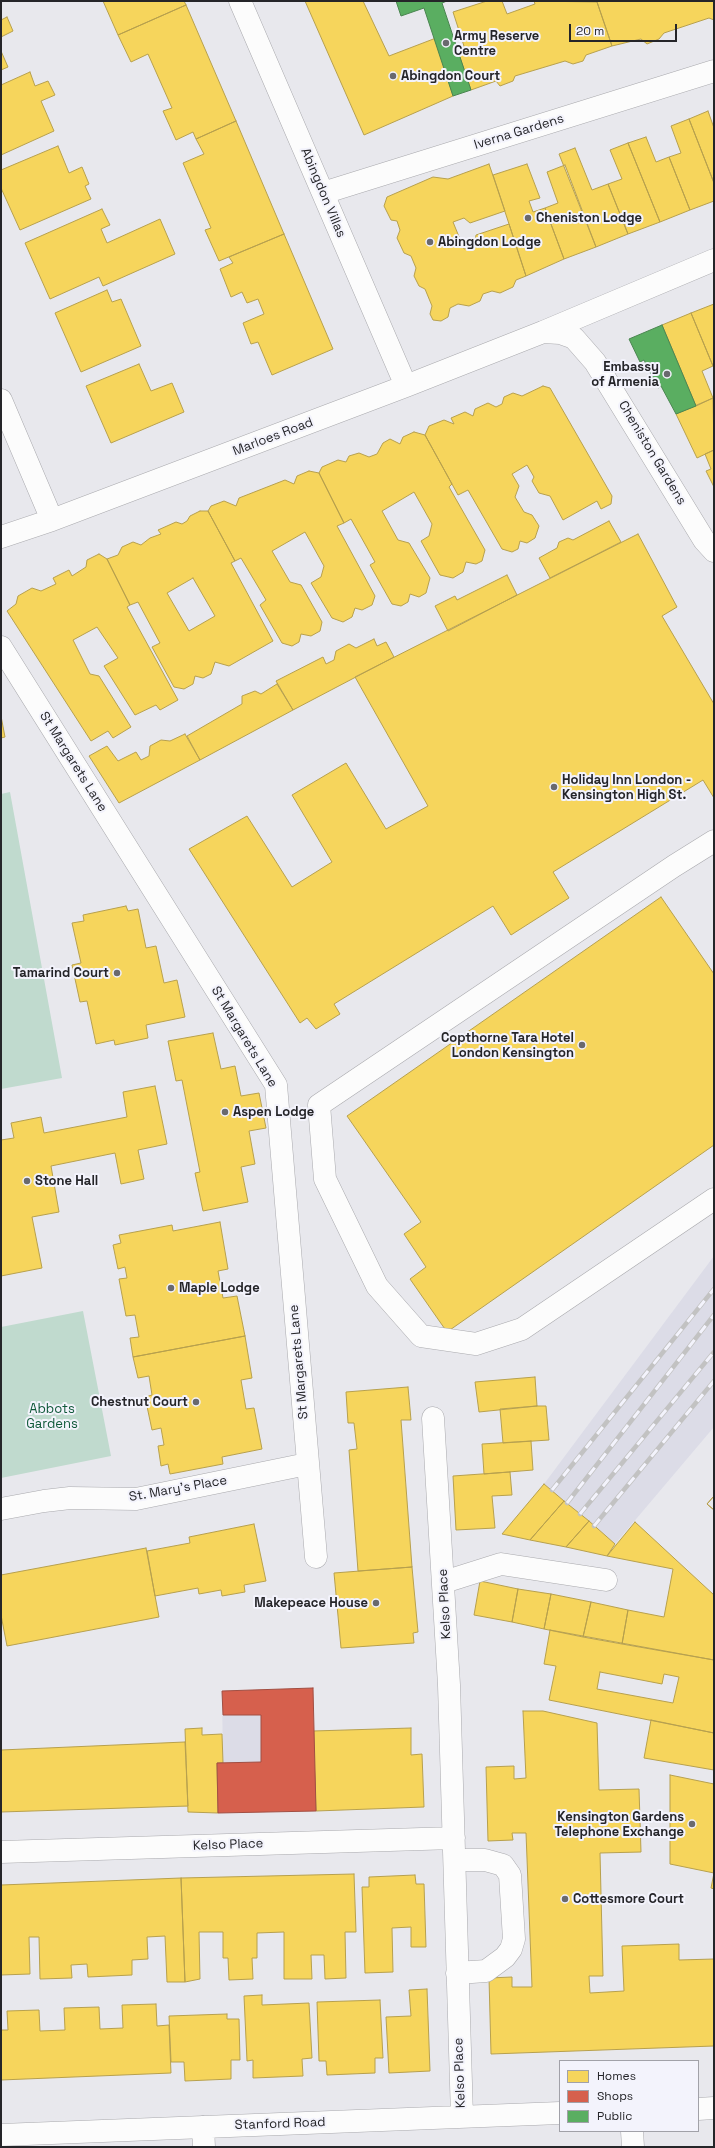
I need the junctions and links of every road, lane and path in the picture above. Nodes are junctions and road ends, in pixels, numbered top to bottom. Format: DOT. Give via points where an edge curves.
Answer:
graph roads {
  1 [pos="240,1"];
  2 [pos="714,71"];
  3 [pos="323,193"];
  4 [pos="714,260"];
  5 [pos="543,332"];
  6 [pos="406,386"];
  7 [pos="1,400"];
  8 [pos="52,520"];
  9 [pos="1,537"];
  10 [pos="714,551"];
  11 [pos="1,647"];
  12 [pos="714,841"];
  13 [pos="714,1199"];
  14 [pos="433,1418"];
  15 [pos="307,1464"];
  16 [pos="1,1509"];
  17 [pos="316,1556"];
  18 [pos="606,1580"];
  19 [pos="444,1582"];
  20 [pos="454,1838"];
  21 [pos="1,1852"];
  22 [pos="455,1860"];
  23 [pos="457,1973"];
  24 [pos="714,2108"];
  25 [pos="699,2109"];
  26 [pos="559,2113"];
  27 [pos="462,2117"];
  28 [pos="632,2132"];
  29 [pos="203,2137"];
  30 [pos="3,2139"];
  31 [pos="633,2147"];
  1 -- 3 [label="street, Abingdon Villas"];
  2 -- 3 [label="street, Iverna Gardens"];
  3 -- 6 [label="street, Abingdon Villas"];
  4 -- 5 [label="street"];
  5 -- 6 [label="street, Marloes Road"];
  5 -- 10 [label="street, Cheniston Gardens" via="560,333 574,338 595,362 704,540"];
  6 -- 8 [label="street, Marloes Road"];
  7 -- 8 [label="street"];
  8 -- 9 [label="street, Marloes Road"];
  11 -- 15 [label="street, St Margarets Lane" via="276,1085"];
  12 -- 13 [label="street" via="319,1104 325,1180 377,1286 421,1336 476,1344 522,1329"];
  14 -- 19 [label="street, Kelso Place"];
  15 -- 16 [label="street, St. Mary's Place" via="136,1499 70,1498 44,1500"];
  15 -- 17 [label="street, St Margarets Lane"];
  18 -- 19 [label="street" via="501,1564"];
  19 -- 20 [label="street, Kelso Place"];
  20 -- 21 [label="street, Kelso Place"];
  20 -- 22 [label="street, Kelso Place"];
  22 -- 23 [label="street, Kelso Place"];
  22 -- 23 [label="street" via="485,1860 503,1865 510,1875 514,1939 505,1957 486,1971"];
  23 -- 27 [label="street, Kelso Place"];
  24 -- 25 [label="street"];
  26 -- 27 [label="street, Stanford Road"];
  27 -- 29 [label="street, Stanford Road"];
  28 -- 31 [label="street"];
  29 -- 30 [label="street, Stanford Road"];
}
